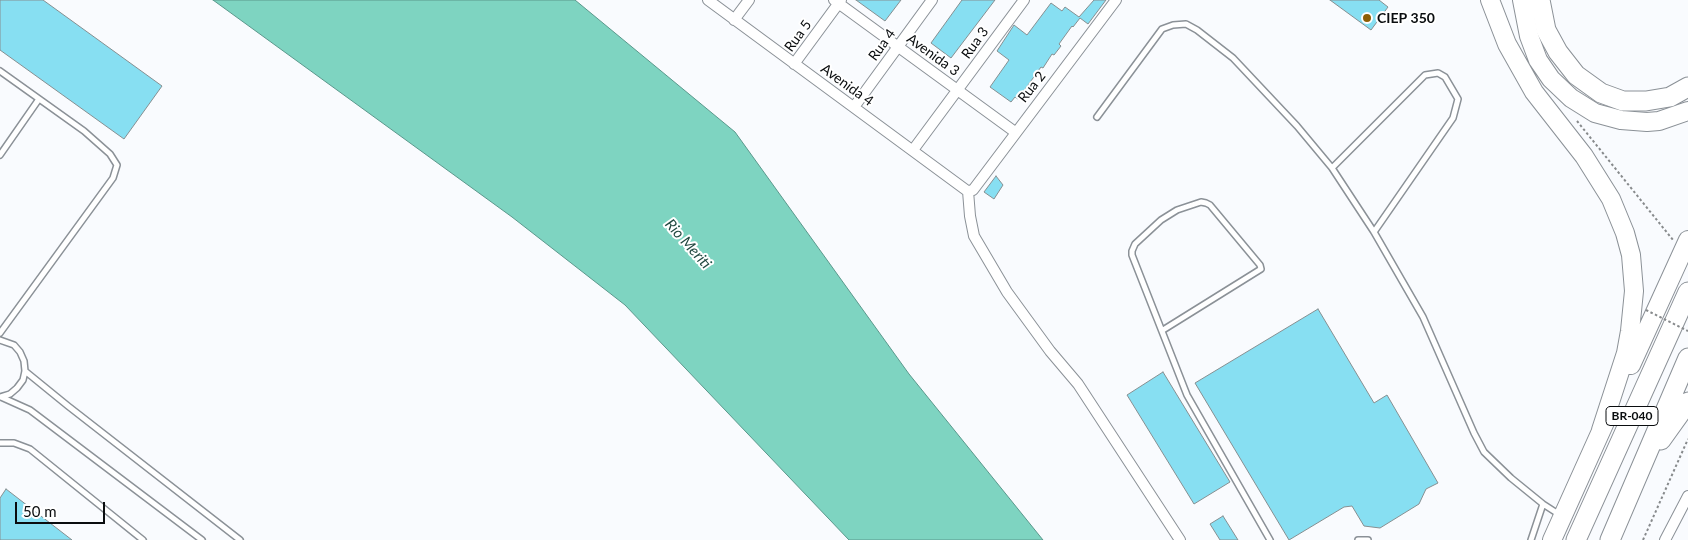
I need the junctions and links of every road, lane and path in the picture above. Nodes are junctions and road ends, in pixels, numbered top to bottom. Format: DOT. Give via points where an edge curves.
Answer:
graph roads {
  1 [pos="708,0"];
  2 [pos="749,0"];
  3 [pos="932,0"];
  4 [pos="1024,0"];
  5 [pos="1116,0"];
  6 [pos="1490,0"];
  7 [pos="1522,0"];
  8 [pos="1540,0"];
  9 [pos="838,1"];
  10 [pos="734,20"];
  11 [pos="898,47"];
  12 [pos="794,64"];
  13 [pos="0,71"];
  14 [pos="1688,87"];
  15 [pos="957,90"];
  16 [pos="39,99"];
  17 [pos="854,107"];
  18 [pos="1685,114"];
  19 [pos="1097,117"];
  20 [pos="1576,120"];
  21 [pos="1015,132"];
  22 [pos="913,150"];
  23 [pos="0,155"];
  24 [pos="1332,168"];
  25 [pos="969,191"];
  26 [pos="1374,232"];
  27 [pos="1680,240"];
  28 [pos="1688,292"];
  29 [pos="1646,310"];
  30 [pos="1163,330"];
  31 [pos="1688,331"];
  32 [pos="0,334"];
  33 [pos="0,340"];
  34 [pos="1688,358"];
  35 [pos="25,371"];
  36 [pos="1,397"];
  37 [pos="1688,402"];
  38 [pos="1602,430"];
  39 [pos="1688,438"];
  40 [pos="0,443"];
  41 [pos="1644,463"];
  42 [pos="1688,496"];
  43 [pos="1543,504"];
  44 [pos="1563,516"];
  45 [pos="143,540"];
  46 [pos="202,540"];
  47 [pos="240,540"];
  48 [pos="1180,540"];
  49 [pos="1270,540"];
  50 [pos="1358,540"];
  51 [pos="1368,540"];
  52 [pos="1531,540"];
  53 [pos="1552,540"];
  54 [pos="1576,540"];
  55 [pos="1610,540"];
  56 [pos="1643,540"];
  57 [pos="1665,540"];
  1 -- 10 [label="street, Avenida 4"];
  2 -- 10 [label="street"];
  3 -- 11 [label="street, Rua 4"];
  4 -- 15 [label="street, Rua 3"];
  5 -- 21 [label="street, Rua 2"];
  6 -- 38 [label="highway" via="1507,44 1530,85 1584,156 1611,199 1631,255 1634,291 1630,331"];
  7 -- 18 [label="highway" via="1529,36 1538,60 1551,79 1571,98 1595,112 1621,120 1647,122"];
  8 -- 14 [label="highway" via="1546,30 1558,52 1571,69 1601,94 1633,102 1670,97"];
  9 -- 11 [label="street, Avenida 3"];
  9 -- 12 [label="street, Rua 5"];
  10 -- 12 [label="street, Avenida 4"];
  11 -- 15 [label="street, Avenida 3"];
  11 -- 17 [label="street, Rua 4"];
  12 -- 17 [label="street, Avenida 4"];
  13 -- 16 [label="lane"];
  15 -- 21 [label="street, Avenida 3"];
  15 -- 22 [label="street, Rua 3"];
  16 -- 23 [label="lane"];
  16 -- 32 [label="lane" via="84,131 110,154 117,165 113,178"];
  17 -- 22 [label="street, Avenida 4"];
  19 -- 24 [label="lane" via="1162,29 1186,24 1234,58"];
  20 -- 27 [label="path"];
  21 -- 25 [label="street, Rua 2" via="973,190"];
  22 -- 25 [label="street, Avenida 4"];
  24 -- 26 [label="lane"];
  24 -- 26 [label="lane" via="1424,75 1438,72 1445,77 1458,99 1453,118"];
  25 -- 48 [label="street" via="974,236 1007,292 1078,384"];
  26 -- 43 [label="lane" via="1423,317 1484,452"];
  27 -- 38 [label="highway"];
  28 -- 54 [label="highway, BR-040"];
  29 -- 31 [label="path, bridge"];
  30 -- 30 [label="lane" via="1261,269 1206,203 1177,210 1160,220 1132,247 1132,255"];
  30 -- 49 [label="lane" via="1188,396"];
  33 -- 35 [label="lane" via="14,345 20,352"];
  34 -- 41 [label="highway, BR-040"];
  35 -- 36 [label="lane" via="18,388"];
  35 -- 47 [label="lane"];
  36 -- 46 [label="lane" via="30,410"];
  37 -- 41 [label="highway"];
  38 -- 44 [label="highway"];
  39 -- 56 [label="path"];
  40 -- 45 [label="lane" via="14,443 30,449"];
  41 -- 55 [label="highway, BR-040"];
  42 -- 57 [label="street"];
  43 -- 44 [label="lane"];
  43 -- 52 [label="lane"];
  44 -- 53 [label="highway"];
  50 -- 51 [label="lane"];
}
